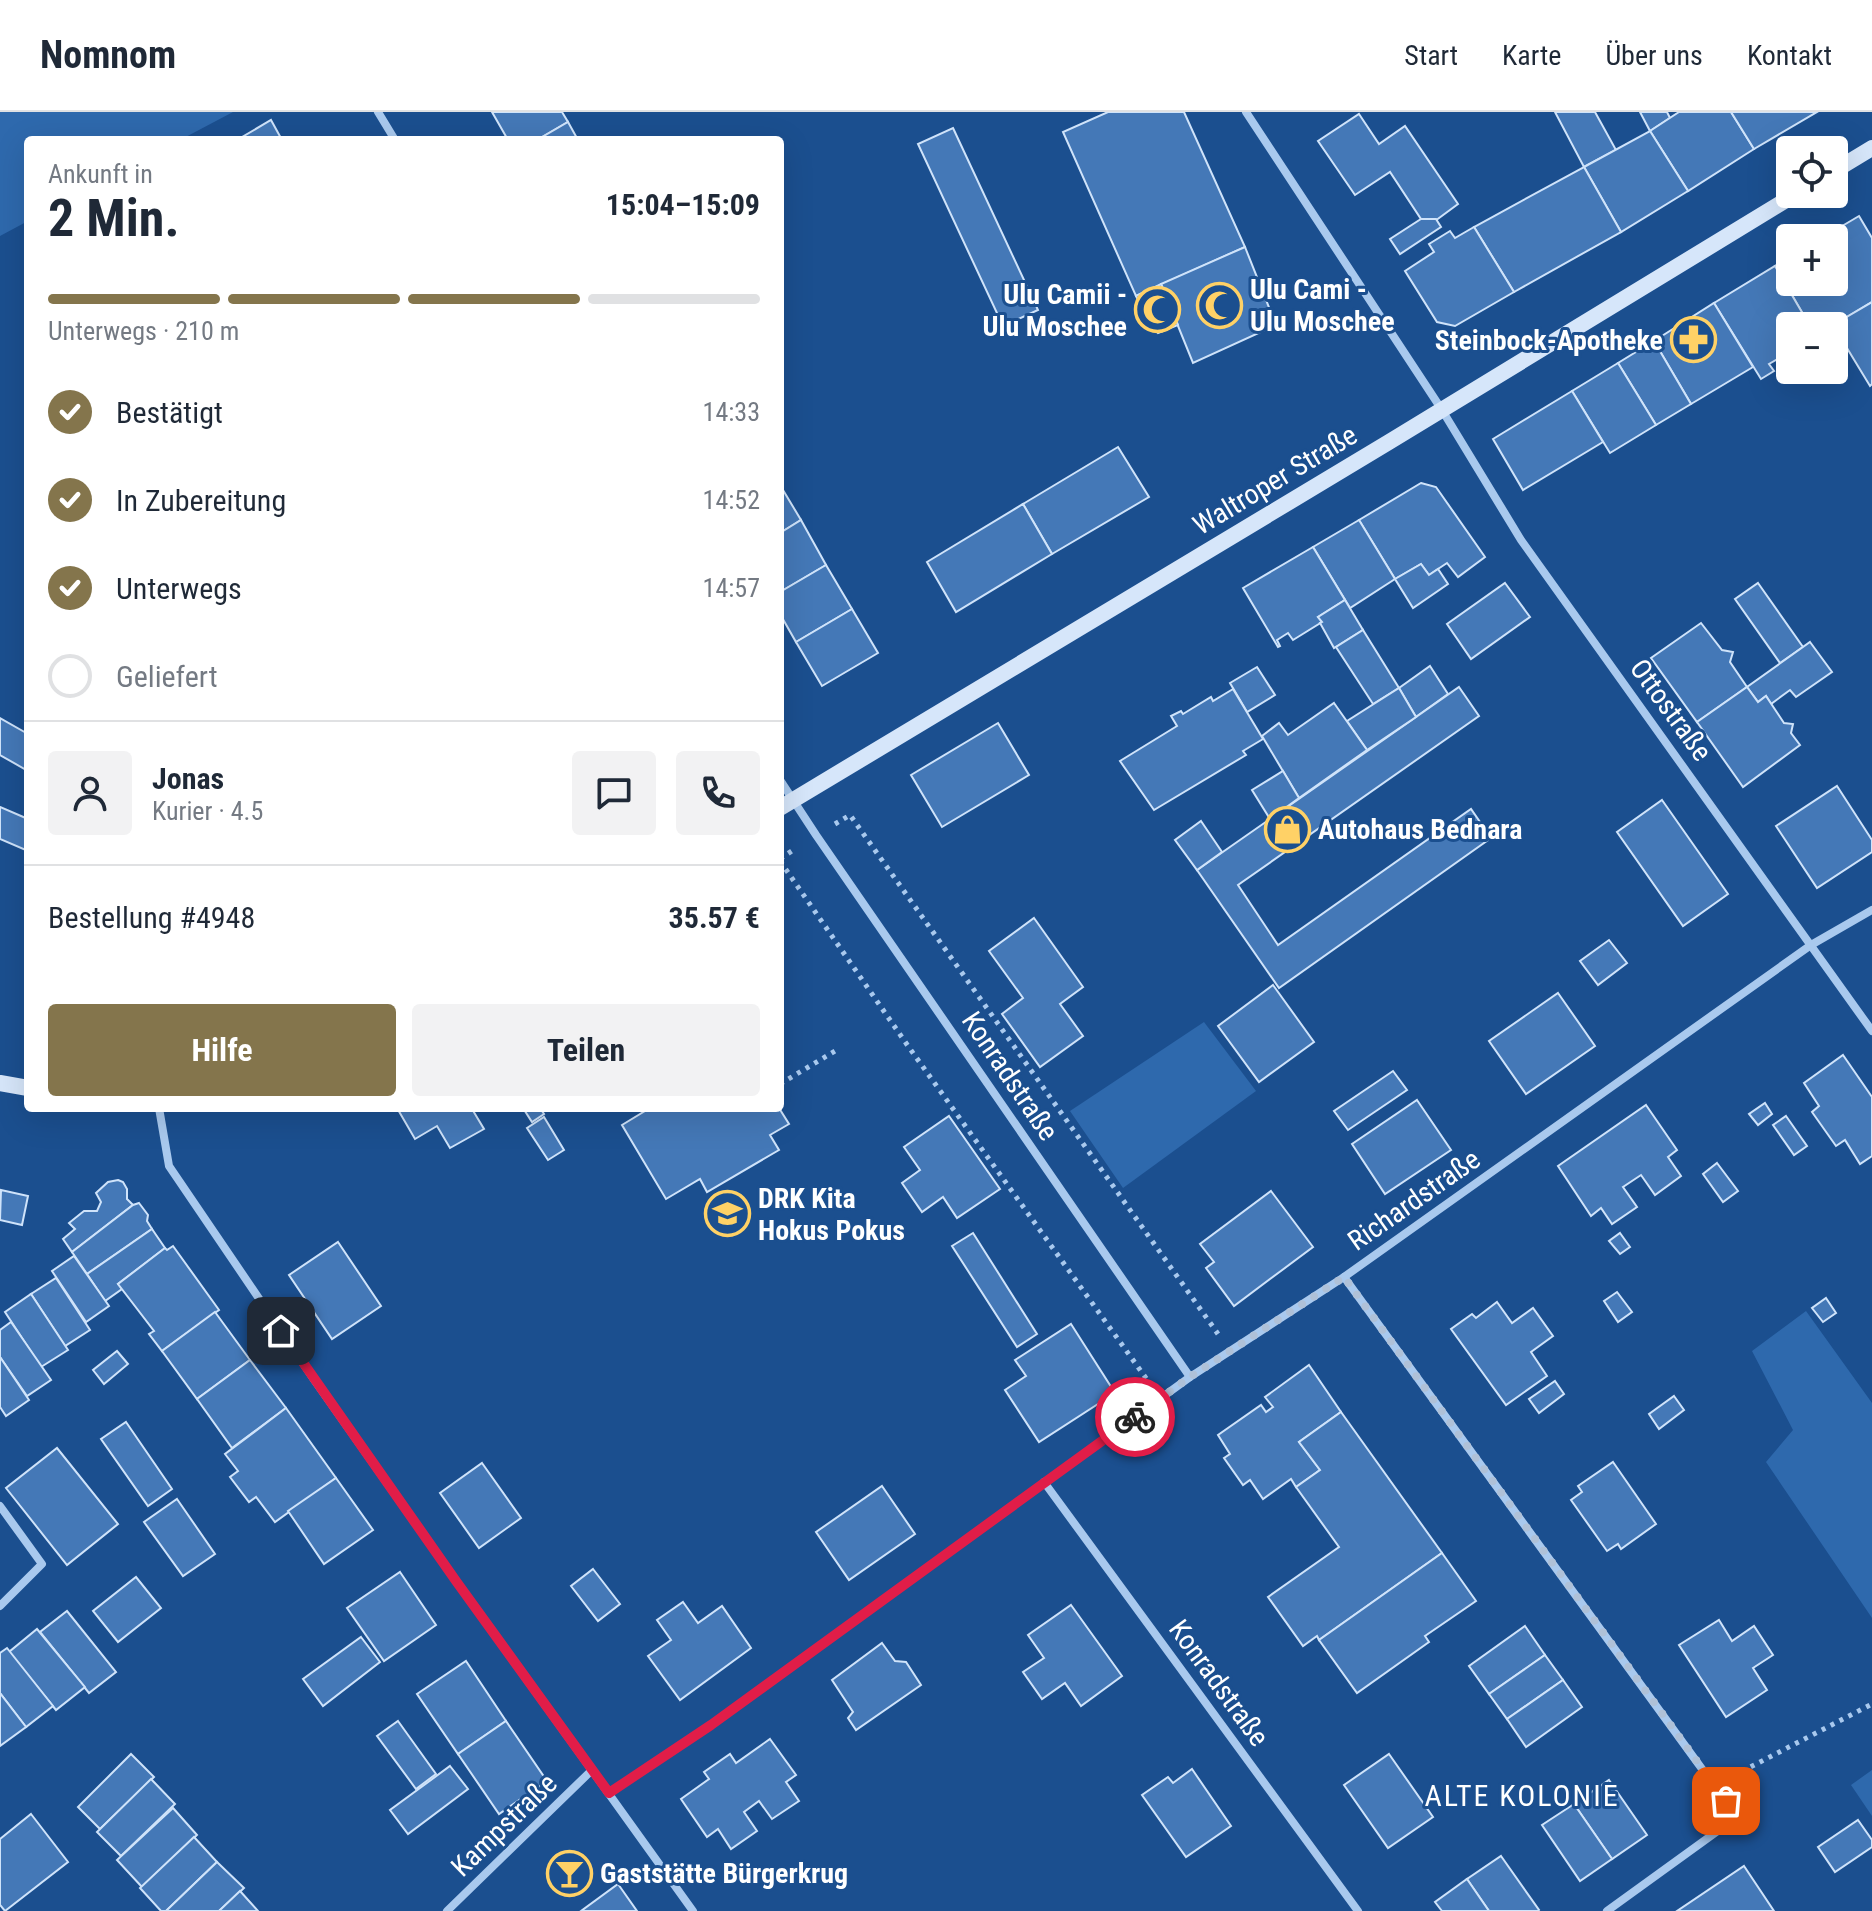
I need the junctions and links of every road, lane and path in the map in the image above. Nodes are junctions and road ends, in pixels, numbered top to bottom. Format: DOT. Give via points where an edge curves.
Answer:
graph roads {
  1 [pos="378,112"];
  2 [pos="1246,112"];
  3 [pos="393,136"];
  4 [pos="1871,151"];
  5 [pos="1848,163"];
  6 [pos="1776,206"];
  7 [pos="1442,410"];
  8 [pos="786,805"];
  9 [pos="816,835"];
  10 [pos="784,867"];
  11 [pos="1872,910"];
  12 [pos="1811,945"];
  13 [pos="1872,1031"];
  14 [pos="840,1048"];
  15 [pos="784,1082"];
  16 [pos="0,1083"];
  17 [pos="24,1087"];
  18 [pos="160,1112"];
  19 [pos="1344,1277"];
  20 [pos="1231,1351"];
  21 [pos="1190,1377"];
  22 [pos="1161,1398"];
  23 [pos="1044,1482"];
  24 [pos="0,1506"];
  25 [pos="0,1606"];
  26 [pos="1872,1704"];
  27 [pos="592,1770"];
  28 [pos="1715,1786"];
  29 [pos="609,1793"];
  30 [pos="447,1911"];
  31 [pos="693,1911"];
  32 [pos="1358,1911"];
  33 [pos="1607,1911"];
  1 -- 3 [label="street"];
  2 -- 7 [label="street, Ottostraße"];
  4 -- 5 [label="main road"];
  6 -- 7 [label="main road, Waltroper Straße"];
  7 -- 8 [label="main road, Waltroper Straße"];
  7 -- 12 [label="street, Ottostraße" via="1521,540"];
  8 -- 9 [label="street, Konradstraße"];
  9 -- 20 [label="path" via="850,815"];
  9 -- 21 [label="street, Konradstraße"];
  10 -- 22 [label="path"];
  11 -- 12 [label="street, Richardstraße"];
  12 -- 13 [label="street, Ottostraße"];
  12 -- 19 [label="street, Richardstraße"];
  14 -- 15 [label="path"];
  16 -- 17 [label="main road"];
  18 -- 27 [label="street" via="169,1166"];
  19 -- 20 [label="street, Richardstraße"];
  19 -- 28 [label="street"];
  20 -- 21 [label="street, Richardstraße"];
  21 -- 22 [label="street, Richardstraße"];
  22 -- 23 [label="street, Richardstraße"];
  23 -- 29 [label="street, Richardstraße" via="711,1725"];
  23 -- 32 [label="street, Konradstraße"];
  24 -- 25 [label="street" via="42,1564"];
  26 -- 28 [label="path"];
  27 -- 29 [label="street"];
  27 -- 30 [label="street, Kampstraße"];
  28 -- 33 [label="street" via="1737,1817"];
  29 -- 31 [label="street"];
}
